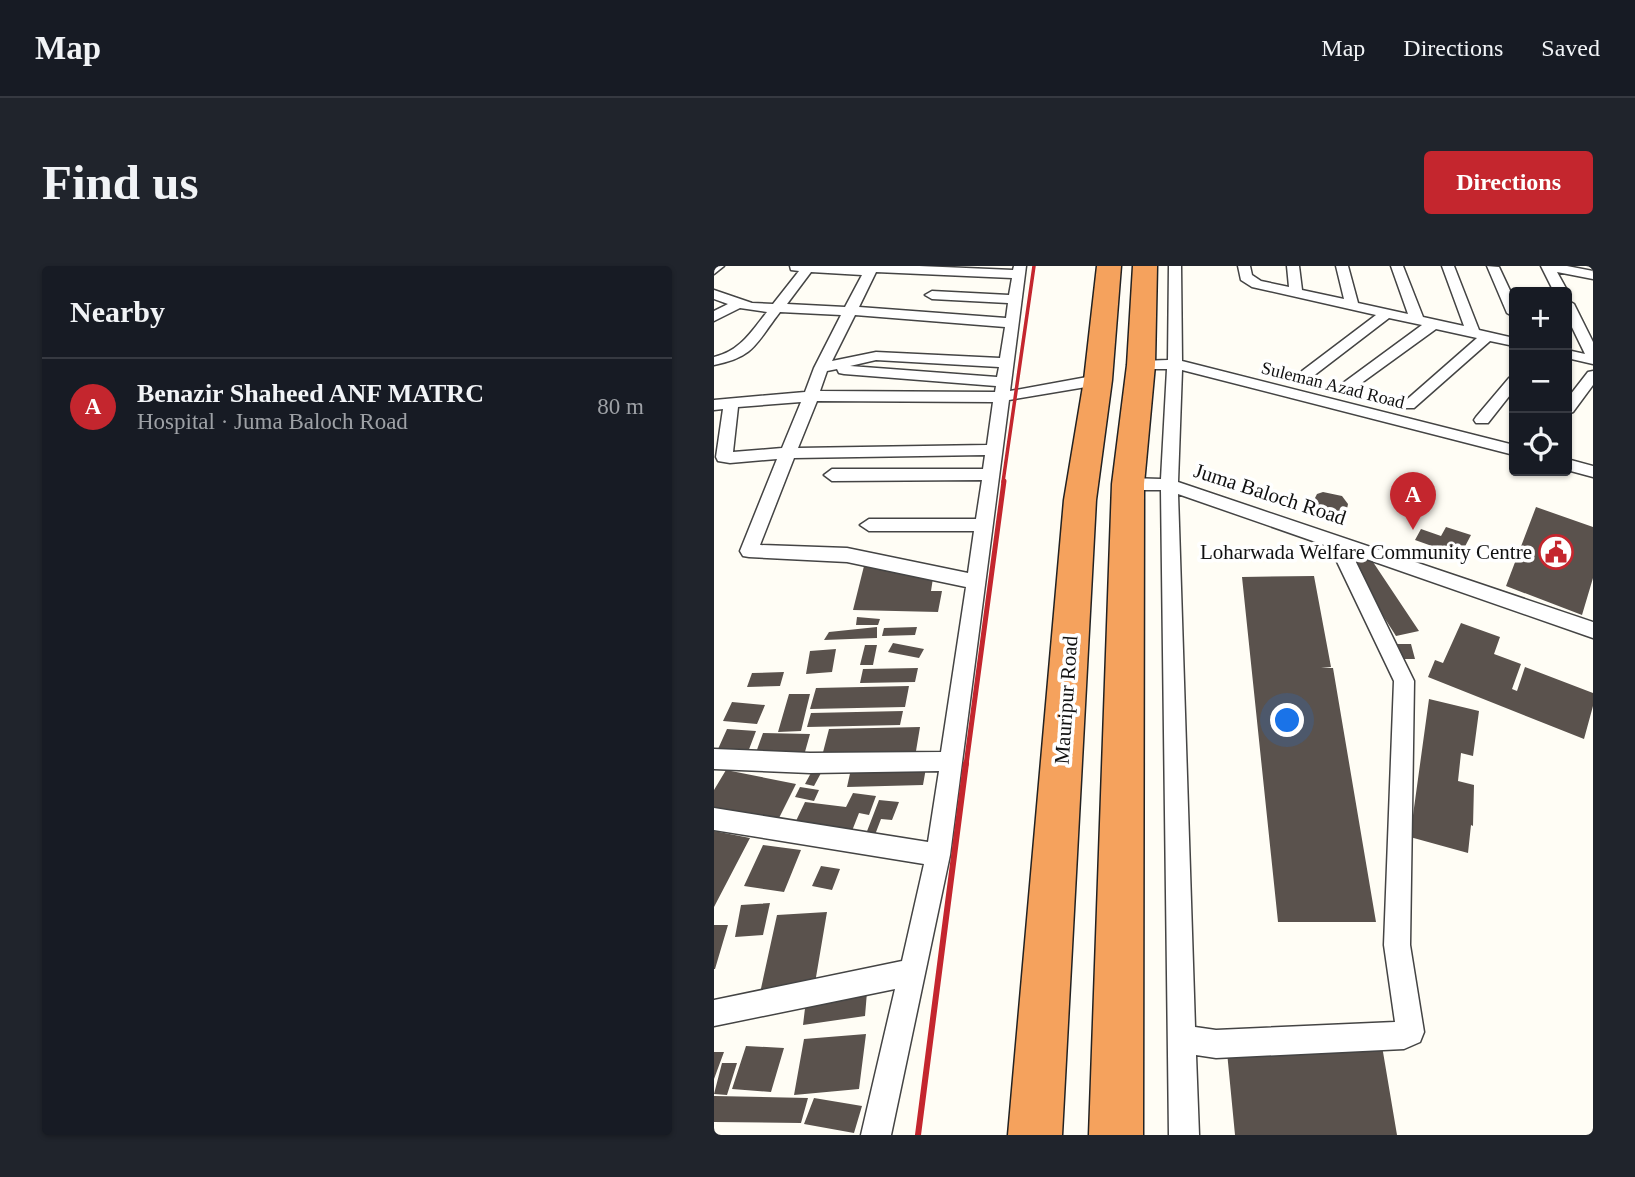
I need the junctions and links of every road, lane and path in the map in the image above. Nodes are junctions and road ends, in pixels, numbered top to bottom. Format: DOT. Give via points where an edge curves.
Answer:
graph roads {
  1 [pos="718,266"];
  2 [pos="1109,266"];
  3 [pos="1145,266"];
  4 [pos="1175,266"];
  5 [pos="1244,266"];
  6 [pos="1293,266"];
  7 [pos="1342,266"];
  8 [pos="1397,266"];
  9 [pos="1448,266"];
  10 [pos="1548,266"];
  11 [pos="1493,267"];
  12 [pos="800,268"];
  13 [pos="872,269"];
  14 [pos="714,270"];
  15 [pos="1019,270"];
  16 [pos="1593,275"];
  17 [pos="1558,287"];
  18 [pos="1296,293"];
  19 [pos="714,294"];
  20 [pos="932,295"];
  21 [pos="1015,299"];
  22 [pos="1509,302"];
  23 [pos="739,303"];
  24 [pos="1352,306"];
  25 [pos="778,308"];
  26 [pos="852,311"];
  27 [pos="1572,312"];
  28 [pos="1387,313"];
  29 [pos="714,317"];
  30 [pos="1417,320"];
  31 [pos="1012,323"];
  32 [pos="1433,324"];
  33 [pos="1479,334"];
  34 [pos="1588,337"];
  35 [pos="1509,341"];
  36 [pos="1572,355"];
  37 [pos="1593,358"];
  38 [pos="714,361"];
  39 [pos="1158,365"];
  40 [pos="821,368"];
  41 [pos="1307,374"];
  42 [pos="1593,375"];
  43 [pos="1098,380"];
  44 [pos="1003,381"];
  45 [pos="1509,387"];
  46 [pos="1344,389"];
  47 [pos="811,396"];
  48 [pos="1572,402"];
  49 [pos="731,404"];
  50 [pos="714,405"];
  51 [pos="1409,405"];
  52 [pos="1482,420"];
  53 [pos="1509,449"];
  54 [pos="994,450"];
  55 [pos="788,453"];
  56 [pos="1572,465"];
  57 [pos="1593,471"];
  58 [pos="990,474"];
  59 [pos="832,475"];
  60 [pos="1128,484"];
  61 [pos="1169,485"];
  62 [pos="869,525"];
  63 [pos="984,525"];
  64 [pos="1336,540"];
  65 [pos="976,582"];
  66 [pos="1593,630"];
  67 [pos="714,759"];
  68 [pos="951,761"];
  69 [pos="714,819"];
  70 [pos="938,855"];
  71 [pos="912,972"];
  72 [pos="714,1013"];
  73 [pos="1183,1039"];
  74 [pos="876,1135"];
  75 [pos="1035,1135"];
  76 [pos="1116,1135"];
  77 [pos="1184,1135"];
  1 -- 14 [label="street"];
  2 -- 43 [label="highway, Mauripur Road"];
  3 -- 39 [label="highway"];
  4 -- 39 [label="street"];
  5 -- 18 [label="street" via="1253,283"];
  6 -- 18 [label="street"];
  7 -- 24 [label="street"];
  8 -- 30 [label="street"];
  9 -- 33 [label="street"];
  10 -- 16 [label="street"];
  10 -- 17 [label="street"];
  11 -- 22 [label="street"];
  12 -- 13 [label="street"];
  12 -- 25 [label="street"];
  13 -- 15 [label="street"];
  13 -- 26 [label="street"];
  15 -- 21 [label="street"];
  18 -- 24 [label="street"];
  19 -- 23 [label="street"];
  20 -- 21 [label="street"];
  21 -- 31 [label="street"];
  23 -- 25 [label="street"];
  23 -- 29 [label="street"];
  24 -- 28 [label="street"];
  25 -- 26 [label="street"];
  25 -- 38 [label="street" via="744,350"];
  26 -- 31 [label="street"];
  26 -- 40 [label="street"];
  27 -- 34 [label="street"];
  28 -- 30 [label="street"];
  28 -- 41 [label="street"];
  30 -- 32 [label="street"];
  31 -- 44 [label="street"];
  32 -- 33 [label="street"];
  32 -- 46 [label="street"];
  33 -- 35 [label="street"];
  33 -- 51 [label="street"];
  34 -- 37 [label="street"];
  36 -- 37 [label="street"];
  39 -- 53 [label="street, Suleman Azad Road"];
  39 -- 60 [label="highway"];
  39 -- 61 [label="street"];
  40 -- 44 [label="street"];
  40 -- 47 [label="street"];
  42 -- 48 [label="street"];
  43 -- 44 [label="street"];
  43 -- 75 [label="highway, Mauripur Road" via="1080,500"];
  44 -- 47 [label="street"];
  44 -- 54 [label="street"];
  45 -- 52 [label="street"];
  47 -- 49 [label="street"];
  47 -- 55 [label="street"];
  49 -- 50 [label="street"];
  49 -- 55 [label="street" via="724,457"];
  54 -- 55 [label="street"];
  54 -- 58 [label="street"];
  55 -- 65 [label="street" via="749,551 847,555"];
  56 -- 57 [label="street"];
  58 -- 59 [label="street"];
  58 -- 63 [label="street"];
  60 -- 61 [label="street, Juma Baloch Road"];
  60 -- 76 [label="highway"];
  61 -- 64 [label="street, Juma Baloch Road"];
  61 -- 73 [label="street"];
  62 -- 63 [label="street"];
  63 -- 65 [label="street"];
  64 -- 66 [label="street, Juma Baloch Road"];
  64 -- 73 [label="street" via="1404,681 1397,945 1410,1032 1216,1044"];
  65 -- 68 [label="street"];
  67 -- 68 [label="street"];
  68 -- 70 [label="street"];
  69 -- 70 [label="street"];
  70 -- 71 [label="street"];
  71 -- 72 [label="street"];
  71 -- 74 [label="street"];
  73 -- 77 [label="street"];
}
